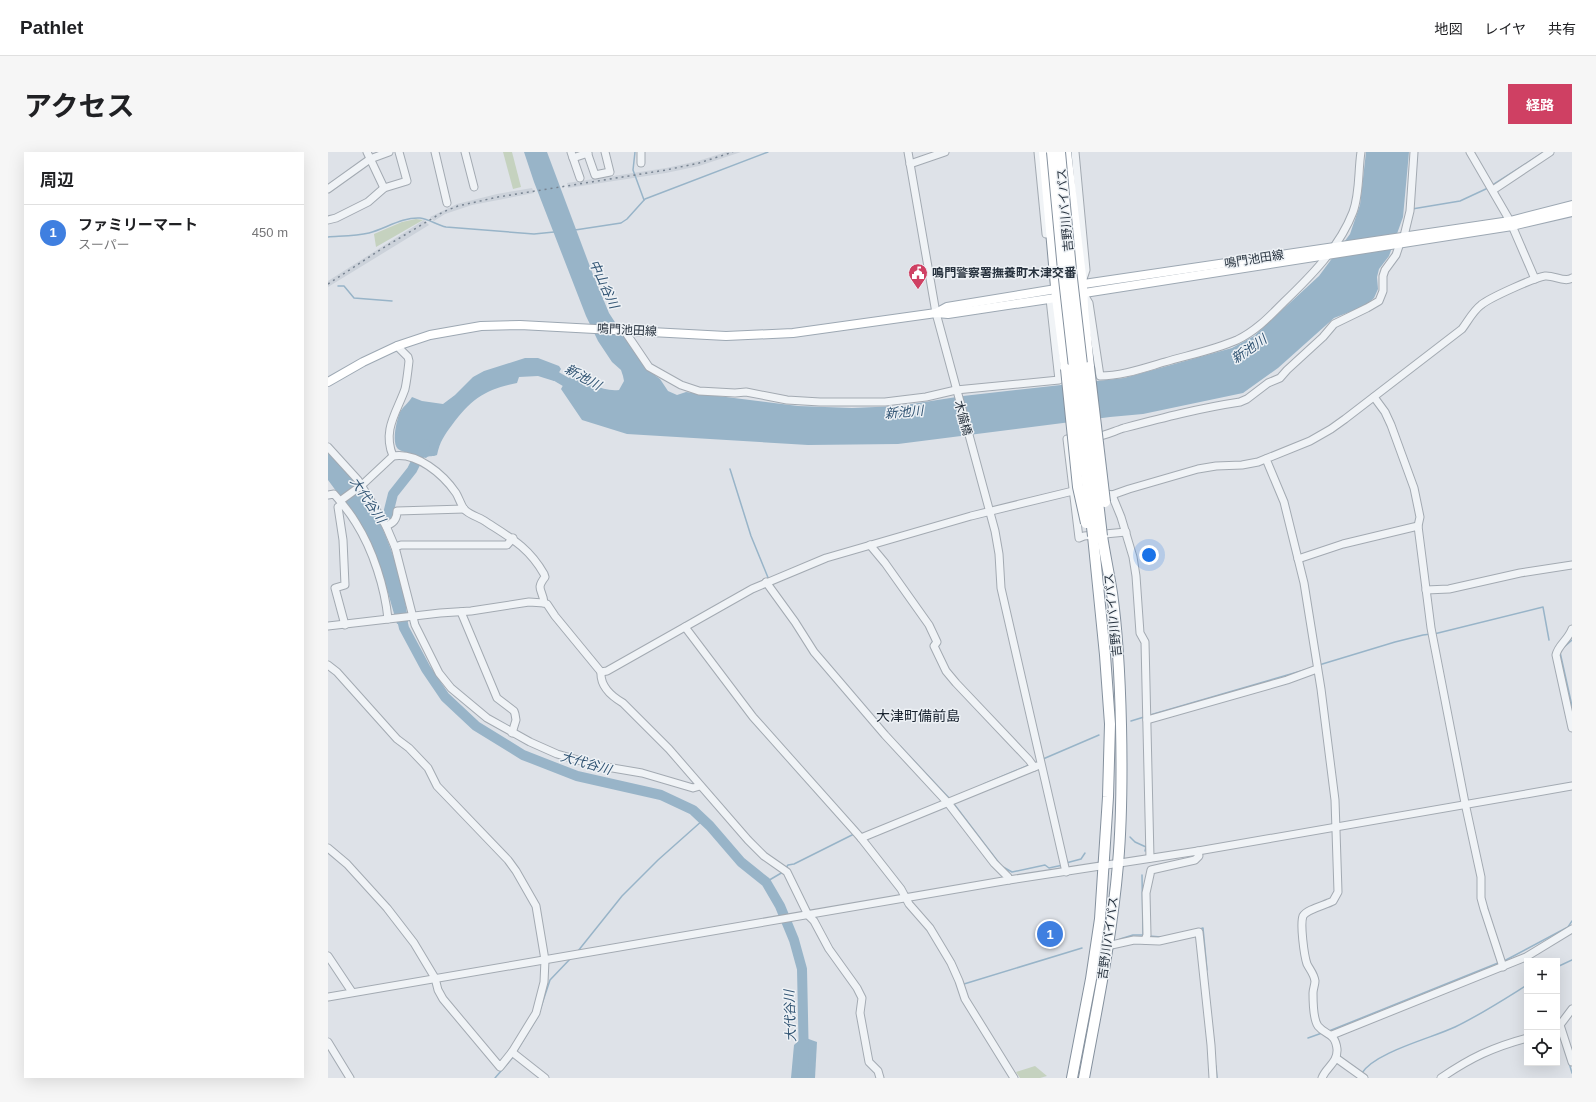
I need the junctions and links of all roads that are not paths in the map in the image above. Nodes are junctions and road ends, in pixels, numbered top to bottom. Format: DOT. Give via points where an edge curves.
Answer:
graph roads {
  1 [pos="389,152"];
  2 [pos="399,152"];
  3 [pos="435,152"];
  4 [pos="465,152"];
  5 [pos="605,152"];
  6 [pos="641,152"];
  7 [pos="908,152"];
  8 [pos="945,152"];
  9 [pos="1038,152"];
  10 [pos="1044,152"];
  11 [pos="1052,152"];
  12 [pos="1060,152"];
  13 [pos="1066,152"];
  14 [pos="1075,152"];
  15 [pos="1361,152"];
  16 [pos="1414,152"];
  17 [pos="1470,152"];
  18 [pos="1550,152"];
  19 [pos="588,153"];
  20 [pos="368,155"];
  21 [pos="572,155"];
  22 [pos="641,163"];
  23 [pos="910,164"];
  24 [pos="580,178"];
  25 [pos="474,186"];
  26 [pos="384,188"];
  27 [pos="328,189"];
  28 [pos="1493,190"];
  29 [pos="447,202"];
  30 [pos="1572,205"];
  31 [pos="1572,212"];
  32 [pos="328,220"];
  33 [pos="1511,224"];
  34 [pos="1399,240"];
  35 [pos="1333,251"];
  36 [pos="1535,279"];
  37 [pos="1571,280"];
  38 [pos="1082,289"];
  39 [pos="1054,296"];
  40 [pos="936,313"];
  41 [pos="622,330"];
  42 [pos="397,346"];
  43 [pos="328,382"];
  44 [pos="956,392"];
  45 [pos="1374,397"];
  46 [pos="328,447"];
  47 [pos="392,456"];
  48 [pos="1266,459"];
  49 [pos="361,486"];
  50 [pos="1073,491"];
  51 [pos="328,495"];
  52 [pos="1112,495"];
  53 [pos="341,502"];
  54 [pos="464,509"];
  55 [pos="989,512"];
  56 [pos="383,521"];
  57 [pos="1418,526"];
  58 [pos="1126,532"];
  59 [pos="1098,536"];
  60 [pos="513,538"];
  61 [pos="870,545"];
  62 [pos="395,547"];
  63 [pos="1298,559"];
  64 [pos="1572,565"];
  65 [pos="766,582"];
  66 [pos="1426,590"];
  67 [pos="544,603"];
  68 [pos="461,612"];
  69 [pos="411,617"];
  70 [pos="391,619"];
  71 [pos="345,625"];
  72 [pos="328,626"];
  73 [pos="685,627"];
  74 [pos="1572,629"];
  75 [pos="328,665"];
  76 [pos="1318,669"];
  77 [pos="601,672"];
  78 [pos="1147,720"];
  79 [pos="1572,728"];
  80 [pos="512,733"];
  81 [pos="1038,766"];
  82 [pos="700,786"];
  83 [pos="1572,786"];
  84 [pos="948,803"];
  85 [pos="1465,803"];
  86 [pos="1336,826"];
  87 [pos="861,838"];
  88 [pos="328,848"];
  89 [pos="1198,851"];
  90 [pos="1150,858"];
  91 [pos="1118,863"];
  92 [pos="1104,865"];
  93 [pos="1066,872"];
  94 [pos="1009,880"];
  95 [pos="905,898"];
  96 [pos="804,915"];
  97 [pos="1572,928"];
  98 [pos="1146,938"];
  99 [pos="1107,946"];
  100 [pos="328,956"];
  101 [pos="545,960"];
  102 [pos="1503,967"];
  103 [pos="435,978"];
  104 [pos="352,992"];
  105 [pos="328,997"];
  106 [pos="1572,1008"];
  107 [pos="1560,1023"];
  108 [pos="1560,1030"];
  109 [pos="1332,1035"];
  110 [pos="1524,1039"];
  111 [pos="328,1042"];
  112 [pos="512,1052"];
  113 [pos="1336,1058"];
  114 [pos="1572,1062"];
  115 [pos="350,1078"];
  116 [pos="545,1078"];
  117 [pos="880,1078"];
  118 [pos="1014,1078"];
  119 [pos="1072,1078"];
  120 [pos="1084,1078"];
  121 [pos="1213,1078"];
  122 [pos="1322,1078"];
  123 [pos="1364,1078"];
  124 [pos="1441,1078"];
  1 -- 20 [label="street"];
  2 -- 26 [label="street" via="407,181"];
  3 -- 29 [label="street"];
  4 -- 25 [label="street"];
  5 -- 19 [label="street" via="610,172 595,175"];
  6 -- 22 [label="street"];
  7 -- 23 [label="street, 木備橋"];
  8 -- 23 [label="street"];
  9 -- 39 [label="street"];
  10 -- 39 [label="highway" via="1054,262"];
  11 -- 59 [label="highway, 吉野川バイパス, bridge" via="1063,270"];
  12 -- 59 [label="highway, 吉野川バイパス, bridge"];
  13 -- 38 [label="highway"];
  14 -- 38 [label="street" via="1086,270"];
  15 -- 35 [label="street" via="1356,202 1348,224"];
  16 -- 34 [label="street" via="1410,211"];
  17 -- 28 [label="street"];
  18 -- 28 [label="street"];
  19 -- 21 [label="street"];
  20 -- 26 [label="street"];
  20 -- 27 [label="street"];
  21 -- 24 [label="street"];
  23 -- 40 [label="street, 木備橋"];
  26 -- 32 [label="street" via="368,202"];
  28 -- 33 [label="street"];
  30 -- 33 [label="main road, 鳴門池田線"];
  31 -- 33 [label="main road, 鳴門池田線"];
  33 -- 34 [label="main road, 鳴門池田線"];
  33 -- 36 [label="street"];
  34 -- 35 [label="main road, 鳴門池田線"];
  34 -- 50 [label="street" via="1396,255 1383,276 1383,291 1379,301 1334,324 1280,378 1268,383 1247,399 1191,410 1105,436 1067,439"];
  35 -- 38 [label="main road, 鳴門池田線"];
  35 -- 38 [label="street" via="1306,281 1250,333 1222,346 1144,369 1104,376 1099,374 1089,302"];
  36 -- 37 [label="street" via="1551,276"];
  36 -- 45 [label="street" via="1485,302 1462,329"];
  38 -- 39 [label="main road, 鳴門池田線"];
  38 -- 59 [label="highway, bridge" via="1082,308 1102,471"];
  39 -- 40 [label="main road, 鳴門池田線" via="948,314"];
  39 -- 40 [label="main road, 鳴門池田線" via="947,307"];
  39 -- 44 [label="street" via="1059,380"];
  39 -- 59 [label="highway, bridge" via="1066,369 1078,487"];
  40 -- 41 [label="main road, 鳴門池田線" via="793,333 726,336"];
  40 -- 44 [label="street, 木備橋"];
  41 -- 42 [label="main road, 鳴門池田線" via="520,325 481,326 430,335"];
  41 -- 44 [label="street" via="649,367 681,385 699,391 746,392 787,400 885,402"];
  42 -- 43 [label="main road, 鳴門池田線"];
  42 -- 47 [label="street" via="409,361 405,388 389,429"];
  44 -- 55 [label="street, 木備橋"];
  45 -- 48 [label="street" via="1319,436"];
  45 -- 57 [label="street" via="1391,425 1414,488 1420,517"];
  46 -- 49 [label="street"];
  47 -- 49 [label="street"];
  47 -- 54 [label="street" via="407,456 436,470 454,491"];
  48 -- 52 [label="street" via="1251,464 1198,469"];
  48 -- 63 [label="street" via="1284,502"];
  49 -- 53 [label="street"];
  49 -- 56 [label="street"];
  50 -- 52 [label="street"];
  50 -- 55 [label="street"];
  50 -- 58 [label="street" via="1079,538"];
  51 -- 53 [label="street" via="334,494"];
  52 -- 58 [label="street"];
  53 -- 70 [label="street" via="366,541"];
  53 -- 71 [label="street" via="338,507 343,540 345,585 335,588"];
  54 -- 56 [label="street" via="397,511 396,520"];
  54 -- 60 [label="street"];
  55 -- 61 [label="street"];
  55 -- 81 [label="street, 木備橋"];
  56 -- 62 [label="street"];
  57 -- 63 [label="street" via="1343,544"];
  57 -- 66 [label="street"];
  58 -- 78 [label="street" via="1136,576 1140,634 1145,642"];
  59 -- 91 [label="highway, 吉野川バイパス" via="1112,594 1117,652 1121,726"];
  59 -- 92 [label="highway, 吉野川バイパス" via="1096,561 1110,724"];
  60 -- 62 [label="street" via="507,544"];
  60 -- 67 [label="street" via="530,553 544,574 539,589"];
  61 -- 65 [label="street" via="826,558"];
  61 -- 81 [label="street" via="929,625 937,642 934,646 946,671 1029,760"];
  62 -- 69 [label="street"];
  63 -- 76 [label="street"];
  64 -- 66 [label="street" via="1520,573 1449,589"];
  65 -- 73 [label="street"];
  65 -- 84 [label="street" via="814,652"];
  66 -- 85 [label="street"];
  67 -- 68 [label="street" via="529,602"];
  67 -- 77 [label="street"];
  68 -- 69 [label="street"];
  68 -- 80 [label="street" via="497,698 514,711 516,720"];
  69 -- 70 [label="street"];
  69 -- 80 [label="street" via="439,673 451,688 487,718"];
  70 -- 71 [label="street"];
  71 -- 72 [label="street"];
  73 -- 77 [label="street"];
  73 -- 87 [label="street" via="753,717"];
  74 -- 79 [label="street" via="1557,649 1556,655"];
  75 -- 101 [label="street" via="397,739 428,768 436,786 508,860 536,906"];
  76 -- 78 [label="street"];
  76 -- 86 [label="street"];
  77 -- 82 [label="street" via="607,690 668,749"];
  78 -- 90 [label="street"];
  80 -- 82 [label="street" via="572,759 692,788"];
  81 -- 84 [label="street"];
  81 -- 93 [label="street, 木備橋"];
  82 -- 96 [label="street" via="764,856 787,872"];
  83 -- 85 [label="street"];
  84 -- 87 [label="street"];
  84 -- 94 [label="street"];
  85 -- 86 [label="street"];
  85 -- 102 [label="street" via="1482,877 1481,898"];
  86 -- 89 [label="street"];
  86 -- 109 [label="street" via="1338,892 1333,901 1308,911 1302,920 1304,952 1315,981 1314,1016 1318,1026"];
  87 -- 95 [label="street" via="901,889"];
  88 -- 103 [label="street" via="347,864 387,908 414,943"];
  89 -- 90 [label="street"];
  89 -- 98 [label="street" via="1199,856 1195,860 1151,870 1146,893"];
  90 -- 91 [label="street"];
  91 -- 92 [label="street"];
  91 -- 99 [label="highway, 吉野川バイパス"];
  92 -- 93 [label="street"];
  92 -- 119 [label="highway, 吉野川バイパス" via="1100,919 1091,979"];
  93 -- 94 [label="street"];
  94 -- 95 [label="street"];
  95 -- 96 [label="street"];
  95 -- 118 [label="street" via="930,928 951,963 965,999"];
  96 -- 101 [label="street"];
  96 -- 117 [label="street" via="814,921 829,949 858,988 862,998 860,1013 869,1062"];
  97 -- 102 [label="street" via="1526,957"];
  98 -- 99 [label="street"];
  98 -- 121 [label="street" via="1159,941 1200,932"];
  99 -- 120 [label="highway, 吉野川バイパス"];
  100 -- 104 [label="street"];
  101 -- 103 [label="street"];
  101 -- 112 [label="street" via="544,982 536,1013"];
  102 -- 109 [label="street"];
  103 -- 104 [label="street"];
  103 -- 112 [label="street" via="443,999 500,1067"];
  104 -- 105 [label="street"];
  106 -- 107 [label="street"];
  108 -- 114 [label="street"];
  109 -- 113 [label="street" via="1337,1049"];
  110 -- 124 [label="street" via="1495,1047"];
  111 -- 115 [label="street"];
  112 -- 116 [label="street"];
  113 -- 122 [label="street"];
  113 -- 123 [label="street"];
}
